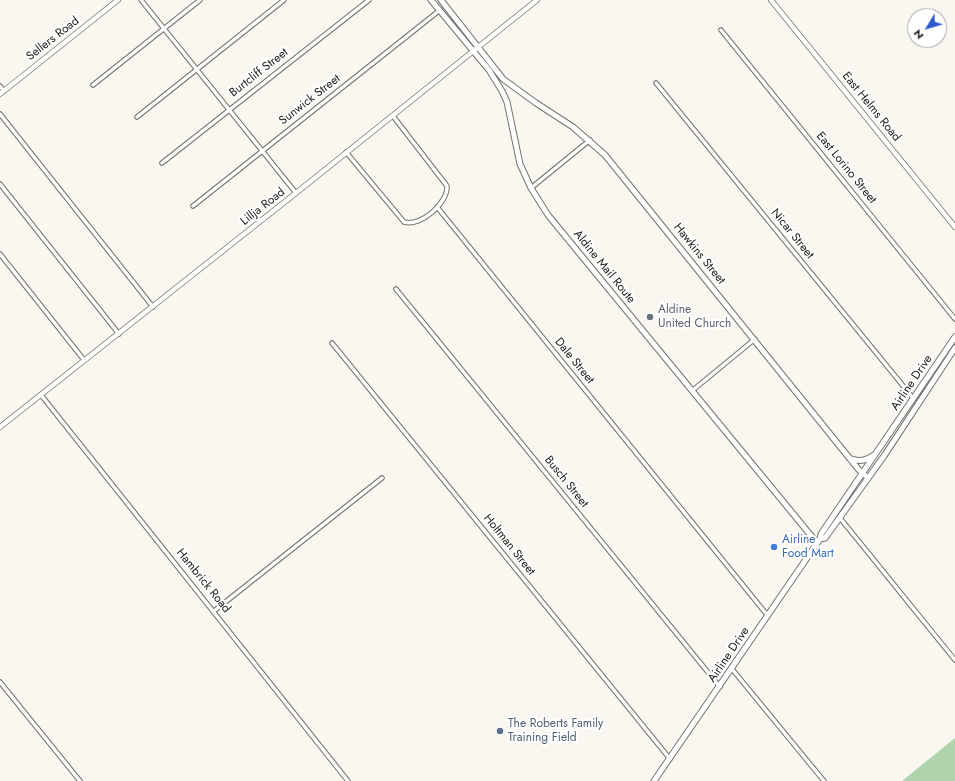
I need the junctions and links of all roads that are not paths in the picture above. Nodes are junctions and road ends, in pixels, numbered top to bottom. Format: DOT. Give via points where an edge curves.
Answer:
graph roads {
  1 [pos="118,0"];
  2 [pos="141,0"];
  3 [pos="200,0"];
  4 [pos="284,0"];
  5 [pos="370,0"];
  6 [pos="431,0"];
  7 [pos="441,0"];
  8 [pos="537,0"];
  9 [pos="771,0"];
  10 [pos="440,10"];
  11 [pos="164,29"];
  12 [pos="721,30"];
  13 [pos="479,47"];
  14 [pos="473,52"];
  15 [pos="196,70"];
  16 [pos="656,83"];
  17 [pos="93,85"];
  18 [pos="0,86"];
  19 [pos="2,92"];
  20 [pos="229,110"];
  21 [pos="0,114"];
  22 [pos="393,116"];
  23 [pos="137,117"];
  24 [pos="590,140"];
  25 [pos="261,151"];
  26 [pos="346,152"];
  27 [pos="162,163"];
  28 [pos="0,184"];
  29 [pos="531,188"];
  30 [pos="296,193"];
  31 [pos="193,206"];
  32 [pos="437,207"];
  33 [pos="955,227"];
  34 [pos="0,254"];
  35 [pos="396,289"];
  36 [pos="153,307"];
  37 [pos="955,319"];
  38 [pos="119,334"];
  39 [pos="955,338"];
  40 [pos="755,340"];
  41 [pos="332,343"];
  42 [pos="955,348"];
  43 [pos="84,360"];
  44 [pos="693,390"];
  45 [pos="41,394"];
  46 [pos="913,398"];
  47 [pos="0,427"];
  48 [pos="878,452"];
  49 [pos="851,458"];
  50 [pos="863,474"];
  51 [pos="382,478"];
  52 [pos="868,478"];
  53 [pos="840,518"];
  54 [pos="819,541"];
  55 [pos="214,611"];
  56 [pos="768,616"];
  57 [pos="955,660"];
  58 [pos="732,669"];
  59 [pos="0,682"];
  60 [pos="720,687"];
  61 [pos="670,759"];
  62 [pos="657,780"];
  63 [pos="80,781"];
  64 [pos="348,781"];
  65 [pos="824,781"];
  1 -- 19 [label="street, Sellers Road"];
  2 -- 11 [label="street"];
  3 -- 11 [label="street"];
  4 -- 15 [label="street"];
  5 -- 20 [label="street, Burtcliff Street"];
  6 -- 10 [label="main road, Aldine Mail Route"];
  7 -- 13 [label="main road"];
  8 -- 13 [label="street, Lillja Road"];
  9 -- 33 [label="street, East Helms Road"];
  10 -- 14 [label="main road, Aldine Mail Route"];
  10 -- 25 [label="street, Sunwick Street"];
  11 -- 15 [label="street"];
  11 -- 17 [label="street"];
  12 -- 37 [label="street, East Lorino Street"];
  13 -- 14 [label="street, Lillja Road"];
  13 -- 24 [label="main road, Hawkins Street" via="496,70 515,88"];
  14 -- 22 [label="street, Lillja Road"];
  14 -- 29 [label="main road, Aldine Mail Route" via="489,70 507,102 516,152"];
  15 -- 20 [label="street"];
  15 -- 23 [label="street"];
  16 -- 46 [label="street, Nicar Street"];
  18 -- 19 [label="street"];
  20 -- 25 [label="street"];
  20 -- 27 [label="street, Burtcliff Street"];
  21 -- 36 [label="street"];
  22 -- 26 [label="street, Lillja Road"];
  22 -- 32 [label="street" via="447,186 444,201"];
  24 -- 29 [label="street"];
  24 -- 40 [label="main road, Hawkins Street" via="619,171"];
  25 -- 30 [label="street"];
  25 -- 31 [label="street, Sunwick Street"];
  26 -- 30 [label="street, Lillja Road"];
  26 -- 32 [label="street" via="404,222 418,221"];
  28 -- 38 [label="street"];
  29 -- 44 [label="main road, Aldine Mail Route" via="548,215"];
  30 -- 36 [label="street, Lillja Road"];
  32 -- 56 [label="street, Dale Street"];
  34 -- 43 [label="street"];
  35 -- 60 [label="street, Busch Street"];
  36 -- 38 [label="street, Lillja Road"];
  38 -- 43 [label="street, Lillja Road"];
  39 -- 46 [label="main road, Airline Drive"];
  40 -- 44 [label="street"];
  40 -- 49 [label="main road, Hawkins Street"];
  41 -- 61 [label="street, Holtman Street"];
  42 -- 52 [label="main road, Airline Drive"];
  43 -- 45 [label="street, Lillja Road"];
  44 -- 54 [label="main road, Aldine Mail Route"];
  45 -- 47 [label="street, Lillja Road"];
  45 -- 55 [label="street, Hambrick Road"];
  46 -- 48 [label="main road, Airline Drive"];
  48 -- 49 [label="main road" via="868,460"];
  48 -- 50 [label="main road, Airline Drive"];
  49 -- 50 [label="main road, Hawkins Street"];
  50 -- 52 [label="main road, Hawkins Street"];
  50 -- 54 [label="main road, Airline Drive" via="821,534"];
  51 -- 55 [label="street"];
  52 -- 53 [label="main road, Airline Drive"];
  53 -- 54 [label="main road, Airline Drive" via="825,538"];
  53 -- 57 [label="street"];
  54 -- 56 [label="main road, Airline Drive"];
  55 -- 64 [label="street, Hambrick Road"];
  56 -- 58 [label="main road, Airline Drive"];
  58 -- 60 [label="main road, Airline Drive"];
  58 -- 65 [label="street"];
  59 -- 63 [label="street"];
  60 -- 61 [label="main road, Airline Drive"];
  61 -- 62 [label="main road, Airline Drive"];
}
